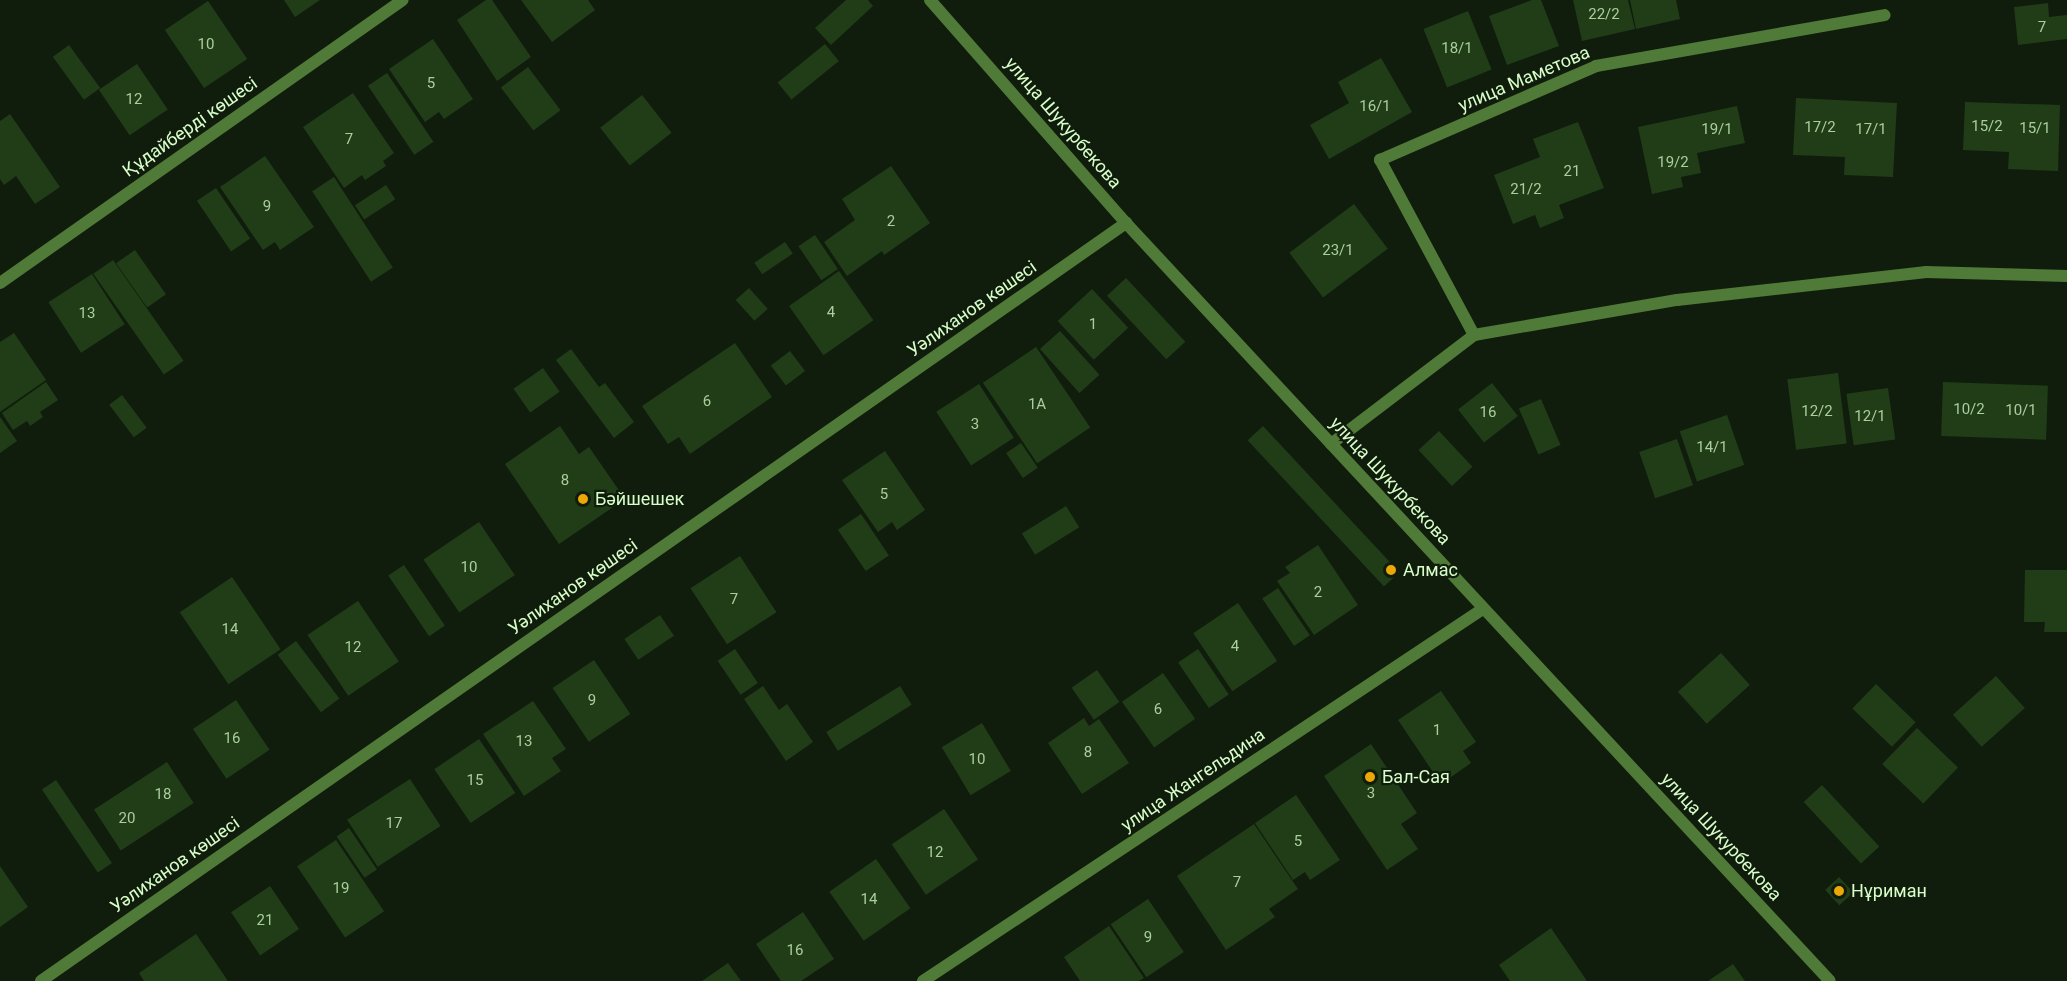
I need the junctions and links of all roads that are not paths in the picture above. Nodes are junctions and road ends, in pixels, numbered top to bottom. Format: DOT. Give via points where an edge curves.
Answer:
graph roads {
  1 [pos="402,0"];
  2 [pos="930,0"];
  3 [pos="1885,15"];
  4 [pos="1126,223"];
  5 [pos="2067,276"];
  6 [pos="0,283"];
  7 [pos="1474,335"];
  8 [pos="1331,444"];
  9 [pos="1483,609"];
  10 [pos="41,981"];
  11 [pos="923,981"];
  12 [pos="1830,981"];
  1 -- 6 [label="street, Құдайберді көшесі"];
  2 -- 4 [label="street, улица Шукурбекова"];
  3 -- 7 [label="street, улица Маметова" via="1596,66 1380,160"];
  4 -- 8 [label="street, улица Шукурбекова"];
  4 -- 10 [label="street, Уәлиханов көшесі"];
  5 -- 7 [label="street" via="1926,272 1677,300"];
  7 -- 8 [label="street"];
  8 -- 9 [label="street, улица Шукурбекова"];
  9 -- 11 [label="street, улица Жангельдина"];
  9 -- 12 [label="street, улица Шукурбекова"];
}
